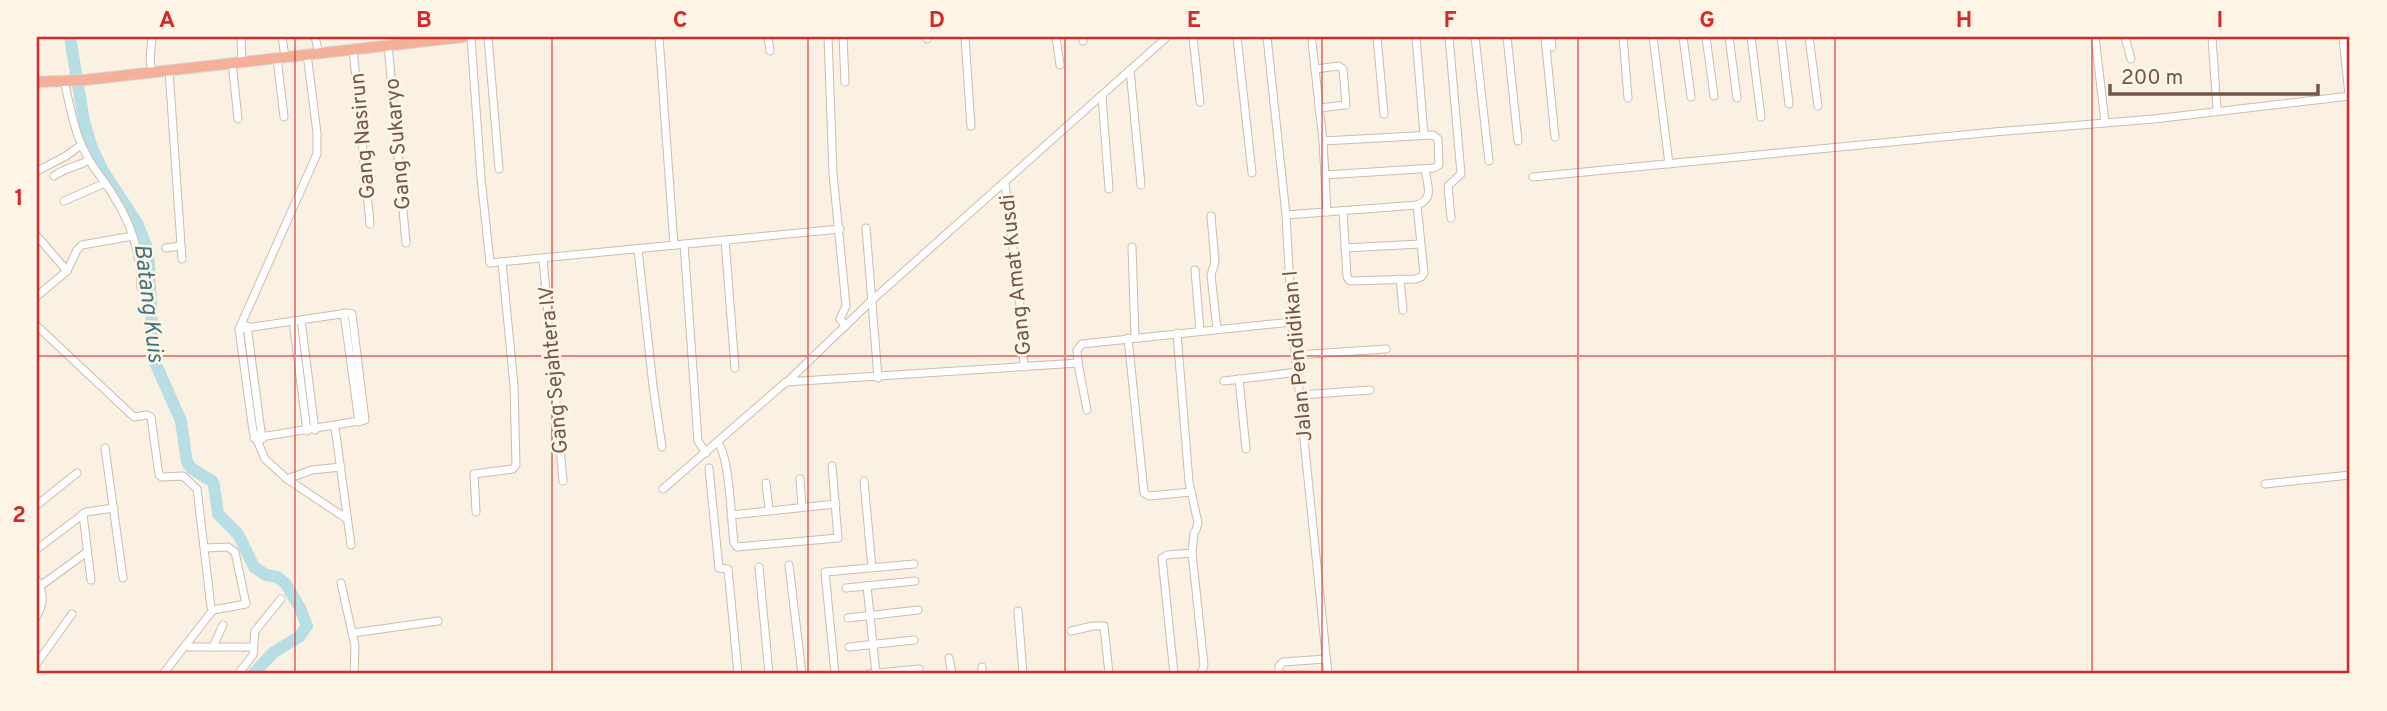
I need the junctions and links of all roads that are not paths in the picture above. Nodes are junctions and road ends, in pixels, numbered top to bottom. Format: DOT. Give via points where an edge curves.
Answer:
graph roads {
  1 [pos="152,37"];
  2 [pos="241,37"];
  3 [pos="282,37"];
  4 [pos="315,37"];
  5 [pos="463,37"];
  6 [pos="471,37"];
  7 [pos="488,37"];
  8 [pos="659,37"];
  9 [pos="768,37"];
  10 [pos="828,37"];
  11 [pos="843,37"];
  12 [pos="965,37"];
  13 [pos="1056,37"];
  14 [pos="1167,37"];
  15 [pos="1193,37"];
  16 [pos="1237,37"];
  17 [pos="1267,37"];
  18 [pos="1377,37"];
  19 [pos="1416,37"];
  20 [pos="1449,37"];
  21 [pos="1475,37"];
  22 [pos="1507,37"];
  23 [pos="1545,37"];
  24 [pos="1551,37"];
  25 [pos="1623,37"];
  26 [pos="1653,37"];
  27 [pos="1683,37"];
  28 [pos="1706,37"];
  29 [pos="1729,37"];
  30 [pos="1751,37"];
  31 [pos="1781,37"];
  32 [pos="1809,37"];
  33 [pos="2095,37"];
  34 [pos="2125,37"];
  35 [pos="2212,37"];
  36 [pos="2343,37"];
  37 [pos="442,38"];
  38 [pos="419,39"];
  39 [pos="385,42"];
  40 [pos="1312,42"];
  41 [pos="1552,47"];
  42 [pos="353,48"];
  43 [pos="770,51"];
  44 [pos="319,53"];
  45 [pos="307,54"];
  46 [pos="281,58"];
  47 [pos="2131,59"];
  48 [pos="237,63"];
  49 [pos="2348,64"];
  50 [pos="1060,65"];
  51 [pos="1315,69"];
  52 [pos="1130,70"];
  53 [pos="169,71"];
  54 [pos="152,72"];
  55 [pos="68,81"];
  56 [pos="37,82"];
  57 [pos="845,82"];
  58 [pos="1102,96"];
  59 [pos="1714,96"];
  60 [pos="2349,96"];
  61 [pos="1691,97"];
  62 [pos="1628,98"];
  63 [pos="1737,98"];
  64 [pos="1200,102"];
  65 [pos="1789,104"];
  66 [pos="1818,106"];
  67 [pos="1319,108"];
  68 [pos="2217,110"];
  69 [pos="1384,114"];
  70 [pos="284,117"];
  71 [pos="1761,117"];
  72 [pos="238,118"];
  73 [pos="2105,122"];
  74 [pos="971,126"];
  75 [pos="1424,135"];
  76 [pos="1555,137"];
  77 [pos="1323,141"];
  78 [pos="1518,141"];
  79 [pos="81,145"];
  80 [pos="89,160"];
  81 [pos="1489,161"];
  82 [pos="1669,164"];
  83 [pos="499,169"];
  84 [pos="1425,169"];
  85 [pos="37,171"];
  86 [pos="1252,173"];
  87 [pos="1325,175"];
  88 [pos="54,176"];
  89 [pos="1534,177"];
  90 [pos="105,183"];
  91 [pos="1005,183"];
  92 [pos="1141,184"];
  93 [pos="1109,189"];
  94 [pos="64,201"];
  95 [pos="1417,205"];
  96 [pos="1343,211"];
  97 [pos="1327,212"];
  98 [pos="1286,215"];
  99 [pos="1211,216"];
  100 [pos="1451,218"];
  101 [pos="370,224"];
  102 [pos="866,228"];
  103 [pos="840,229"];
  104 [pos="37,236"];
  105 [pos="133,236"];
  106 [pos="725,240"];
  107 [pos="406,243"];
  108 [pos="674,244"];
  109 [pos="684,244"];
  110 [pos="1420,244"];
  111 [pos="180,246"];
  112 [pos="1132,247"];
  113 [pos="166,248"];
  114 [pos="1345,248"];
  115 [pos="638,249"];
  116 [pos="182,259"];
  117 [pos="544,259"];
  118 [pos="502,262"];
  119 [pos="1195,270"];
  120 [pos="67,271"];
  121 [pos="1400,279"];
  122 [pos="141,288"];
  123 [pos="37,296"];
  124 [pos="870,302"];
  125 [pos="1403,310"];
  126 [pos="297,320"];
  127 [pos="1292,322"];
  128 [pos="843,323"];
  129 [pos="37,326"];
  130 [pos="243,326"];
  131 [pos="1217,329"];
  132 [pos="1200,331"];
  133 [pos="1177,333"];
  134 [pos="1131,338"];
  135 [pos="1386,349"];
  136 [pos="1296,355"];
  137 [pos="1078,363"];
  138 [pos="1024,367"];
  139 [pos="735,368"];
  140 [pos="1298,372"];
  141 [pos="878,378"];
  142 [pos="1239,379"];
  143 [pos="1224,381"];
  144 [pos="786,382"];
  145 [pos="256,385"];
  146 [pos="246,386"];
  147 [pos="1370,390"];
  148 [pos="1300,395"];
  149 [pos="1087,410"];
  150 [pos="335,427"];
  151 [pos="311,430"];
  152 [pos="258,438"];
  153 [pos="718,443"];
  154 [pos="662,447"];
  155 [pos="106,448"];
  156 [pos="1247,449"];
  157 [pos="705,452"];
  158 [pos="832,466"];
  159 [pos="341,467"];
  160 [pos="709,468"];
  161 [pos="76,473"];
  162 [pos="2350,475"];
  163 [pos="287,479"];
  164 [pos="800,479"];
  165 [pos="563,481"];
  166 [pos="864,481"];
  167 [pos="766,483"];
  168 [pos="2264,484"];
  169 [pos="663,489"];
  170 [pos="1191,492"];
  171 [pos="836,504"];
  172 [pos="37,505"];
  173 [pos="802,507"];
  174 [pos="114,508"];
  175 [pos="769,510"];
  176 [pos="476,512"];
  177 [pos="83,514"];
  178 [pos="731,515"];
  179 [pos="347,519"];
  180 [pos="351,545"];
  181 [pos="205,548"];
  182 [pos="37,549"];
  183 [pos="87,552"];
  184 [pos="1192,553"];
  185 [pos="914,564"];
  186 [pos="789,565"];
  187 [pos="759,567"];
  188 [pos="872,568"];
  189 [pos="123,578"];
  190 [pos="92,580"];
  191 [pos="915,581"];
  192 [pos="38,582"];
  193 [pos="341,583"];
  194 [pos="867,586"];
  195 [pos="846,588"];
  196 [pos="281,599"];
  197 [pos="213,610"];
  198 [pos="918,610"];
  199 [pos="1018,611"];
  200 [pos="72,614"];
  201 [pos="870,615"];
  202 [pos="37,616"];
  203 [pos="848,618"];
  204 [pos="438,621"];
  205 [pos="223,625"];
  206 [pos="1071,631"];
  207 [pos="353,633"];
  208 [pos="914,640"];
  209 [pos="873,645"];
  210 [pos="188,647"];
  211 [pos="214,647"];
  212 [pos="253,647"];
  213 [pos="849,647"];
  214 [pos="949,658"];
  215 [pos="1326,659"];
  216 [pos="37,663"];
  217 [pos="919,669"];
  218 [pos="163,674"];
  219 [pos="239,674"];
  220 [pos="354,674"];
  221 [pos="738,674"];
  222 [pos="769,674"];
  223 [pos="802,674"];
  224 [pos="835,674"];
  225 [pos="868,674"];
  226 [pos="876,674"];
  227 [pos="951,674"];
  228 [pos="1023,674"];
  229 [pos="1110,674"];
  230 [pos="1174,674"];
  231 [pos="1201,674"];
  232 [pos="1279,674"];
  233 [pos="1328,674"];
  1 -- 54 [label="street"];
  2 -- 48 [label="street"];
  3 -- 46 [label="street"];
  4 -- 44 [label="street"];
  5 -- 37 [label="highway"];
  6 -- 118 [label="street" via="489,261"];
  7 -- 83 [label="street"];
  8 -- 108 [label="street"];
  9 -- 43 [label="street"];
  10 -- 103 [label="street"];
  11 -- 57 [label="street"];
  12 -- 74 [label="street"];
  13 -- 50 [label="street"];
  14 -- 52 [label="street"];
  15 -- 64 [label="street"];
  16 -- 86 [label="street"];
  17 -- 98 [label="street, Jalan Pendidikan I"];
  18 -- 69 [label="street"];
  19 -- 75 [label="street"];
  20 -- 100 [label="street" via="1461,174 1448,186"];
  21 -- 81 [label="street"];
  22 -- 78 [label="street"];
  23 -- 76 [label="street"];
  24 -- 41 [label="street"];
  25 -- 62 [label="street"];
  26 -- 82 [label="street"];
  27 -- 61 [label="street"];
  28 -- 59 [label="street"];
  29 -- 63 [label="street"];
  30 -- 71 [label="street"];
  31 -- 65 [label="street"];
  32 -- 66 [label="street"];
  33 -- 73 [label="street"];
  34 -- 47 [label="street"];
  35 -- 68 [label="street"];
  36 -- 49 [label="street"];
  37 -- 38 [label="highway"];
  38 -- 39 [label="highway"];
  39 -- 42 [label="highway"];
  39 -- 107 [label="street, Gang Sukaryo"];
  40 -- 51 [label="street"];
  42 -- 44 [label="highway"];
  42 -- 101 [label="street, Gang Nasirun"];
  44 -- 45 [label="highway"];
  45 -- 46 [label="highway"];
  45 -- 130 [label="street" via="317,154"];
  46 -- 48 [label="highway"];
  46 -- 70 [label="street"];
  48 -- 53 [label="highway"];
  48 -- 72 [label="street"];
  49 -- 60 [label="street"];
  51 -- 67 [label="street"];
  51 -- 67 [label="street" via="1343,69 1346,105"];
  52 -- 58 [label="street"];
  52 -- 92 [label="street"];
  53 -- 54 [label="highway"];
  53 -- 111 [label="street"];
  54 -- 55 [label="highway"];
  55 -- 56 [label="highway"];
  55 -- 79 [label="street"];
  58 -- 91 [label="street"];
  58 -- 93 [label="street"];
  60 -- 68 [label="street"];
  67 -- 77 [label="street"];
  68 -- 73 [label="street"];
  73 -- 82 [label="street"];
  75 -- 77 [label="street"];
  75 -- 84 [label="street" via="1437,137 1440,161 1438,167"];
  77 -- 87 [label="street"];
  79 -- 80 [label="street"];
  79 -- 85 [label="street"];
  80 -- 88 [label="street"];
  80 -- 90 [label="street"];
  82 -- 89 [label="street"];
  84 -- 87 [label="street"];
  84 -- 95 [label="street" via="1429,196"];
  87 -- 97 [label="street"];
  90 -- 94 [label="street"];
  90 -- 105 [label="street"];
  91 -- 124 [label="street"];
  91 -- 138 [label="street, Gang Amat Kusdi"];
  95 -- 96 [label="street"];
  95 -- 110 [label="street"];
  96 -- 97 [label="street"];
  96 -- 114 [label="street"];
  97 -- 98 [label="street"];
  98 -- 127 [label="street, Jalan Pendidikan I"];
  99 -- 131 [label="street"];
  102 -- 124 [label="street"];
  103 -- 106 [label="street"];
  103 -- 128 [label="street" via="846,306"];
  104 -- 120 [label="street"];
  105 -- 120 [label="street" via="82,245"];
  105 -- 122 [label="street" via="141,264"];
  106 -- 109 [label="street"];
  106 -- 139 [label="street"];
  108 -- 109 [label="street"];
  108 -- 115 [label="street"];
  109 -- 157 [label="street" via="699,443"];
  110 -- 114 [label="street"];
  110 -- 121 [label="street" via="1423,275"];
  111 -- 113 [label="street"];
  111 -- 116 [label="street"];
  112 -- 134 [label="street"];
  114 -- 121 [label="street" via="1350,281"];
  115 -- 117 [label="street"];
  115 -- 154 [label="street"];
  117 -- 118 [label="street"];
  117 -- 165 [label="street, Gang Sejahtera IV"];
  118 -- 176 [label="street" via="516,465 474,474"];
  119 -- 132 [label="street"];
  120 -- 123 [label="street"];
  121 -- 125 [label="street"];
  124 -- 128 [label="street"];
  124 -- 141 [label="street"];
  126 -- 130 [label="street"];
  126 -- 150 [label="street" via="344,313 359,422"];
  126 -- 151 [label="street"];
  127 -- 131 [label="street"];
  127 -- 136 [label="street, Jalan Pendidikan I"];
  128 -- 144 [label="street"];
  129 -- 181 [label="street" via="134,417 151,417 159,475 183,476 197,489"];
  130 -- 145 [label="street"];
  130 -- 146 [label="street"];
  131 -- 132 [label="street"];
  132 -- 133 [label="street"];
  133 -- 134 [label="street"];
  133 -- 170 [label="street"];
  134 -- 137 [label="street" via="1080,344"];
  134 -- 170 [label="street" via="1144,493"];
  135 -- 136 [label="street"];
  136 -- 140 [label="street, Jalan Pendidikan I"];
  137 -- 138 [label="street"];
  137 -- 149 [label="street"];
  138 -- 141 [label="street"];
  140 -- 142 [label="street"];
  140 -- 148 [label="street, Jalan Pendidikan I"];
  141 -- 144 [label="street"];
  142 -- 143 [label="street"];
  142 -- 156 [label="street"];
  144 -- 153 [label="street"];
  145 -- 146 [label="street"];
  145 -- 152 [label="street"];
  146 -- 152 [label="street"];
  147 -- 148 [label="street"];
  148 -- 215 [label="street, Jalan Pendidikan I"];
  150 -- 151 [label="street"];
  150 -- 159 [label="street"];
  151 -- 152 [label="street"];
  152 -- 163 [label="street" via="271,467"];
  153 -- 157 [label="street"];
  153 -- 178 [label="street" via="725,462"];
  155 -- 174 [label="street"];
  157 -- 169 [label="street"];
  158 -- 171 [label="street"];
  159 -- 163 [label="street"];
  159 -- 179 [label="street"];
  160 -- 221 [label="street" via="719,568 728,569"];
  161 -- 172 [label="street"];
  162 -- 168 [label="street"];
  163 -- 179 [label="street"];
  164 -- 173 [label="street"];
  166 -- 188 [label="street"];
  167 -- 175 [label="street"];
  170 -- 184 [label="street" via="1198,523"];
  171 -- 173 [label="street"];
  171 -- 178 [label="street" via="836,539 737,547"];
  173 -- 175 [label="street"];
  174 -- 177 [label="street"];
  174 -- 189 [label="street"];
  175 -- 178 [label="street"];
  177 -- 182 [label="street"];
  177 -- 183 [label="street"];
  179 -- 180 [label="street"];
  181 -- 197 [label="street"];
  181 -- 197 [label="street" via="228,547 235,552 246,603"];
  183 -- 190 [label="street"];
  183 -- 192 [label="street" via="43,584"];
  184 -- 230 [label="street" via="1162,558"];
  184 -- 231 [label="street" via="1204,665"];
  185 -- 188 [label="street"];
  186 -- 223 [label="street"];
  187 -- 222 [label="street"];
  188 -- 224 [label="street" via="825,572"];
  191 -- 194 [label="street"];
  192 -- 202 [label="street" via="43,605"];
  193 -- 207 [label="street"];
  194 -- 195 [label="street"];
  194 -- 201 [label="street"];
  196 -- 212 [label="street" via="255,631"];
  197 -- 218 [label="street"];
  198 -- 201 [label="street"];
  199 -- 228 [label="street"];
  200 -- 216 [label="street"];
  201 -- 203 [label="street"];
  201 -- 209 [label="street"];
  204 -- 207 [label="street"];
  205 -- 211 [label="street"];
  206 -- 229 [label="street" via="1104,626"];
  207 -- 220 [label="street"];
  208 -- 209 [label="street"];
  209 -- 213 [label="street"];
  209 -- 226 [label="street"];
  210 -- 211 [label="street"];
  211 -- 212 [label="street"];
  212 -- 219 [label="street" via="253,655"];
  214 -- 227 [label="street"];
  215 -- 232 [label="street" via="1283,662"];
  215 -- 233 [label="street, Jalan Pendidikan I"];
  217 -- 226 [label="street"];
  225 -- 226 [label="street"];
}
